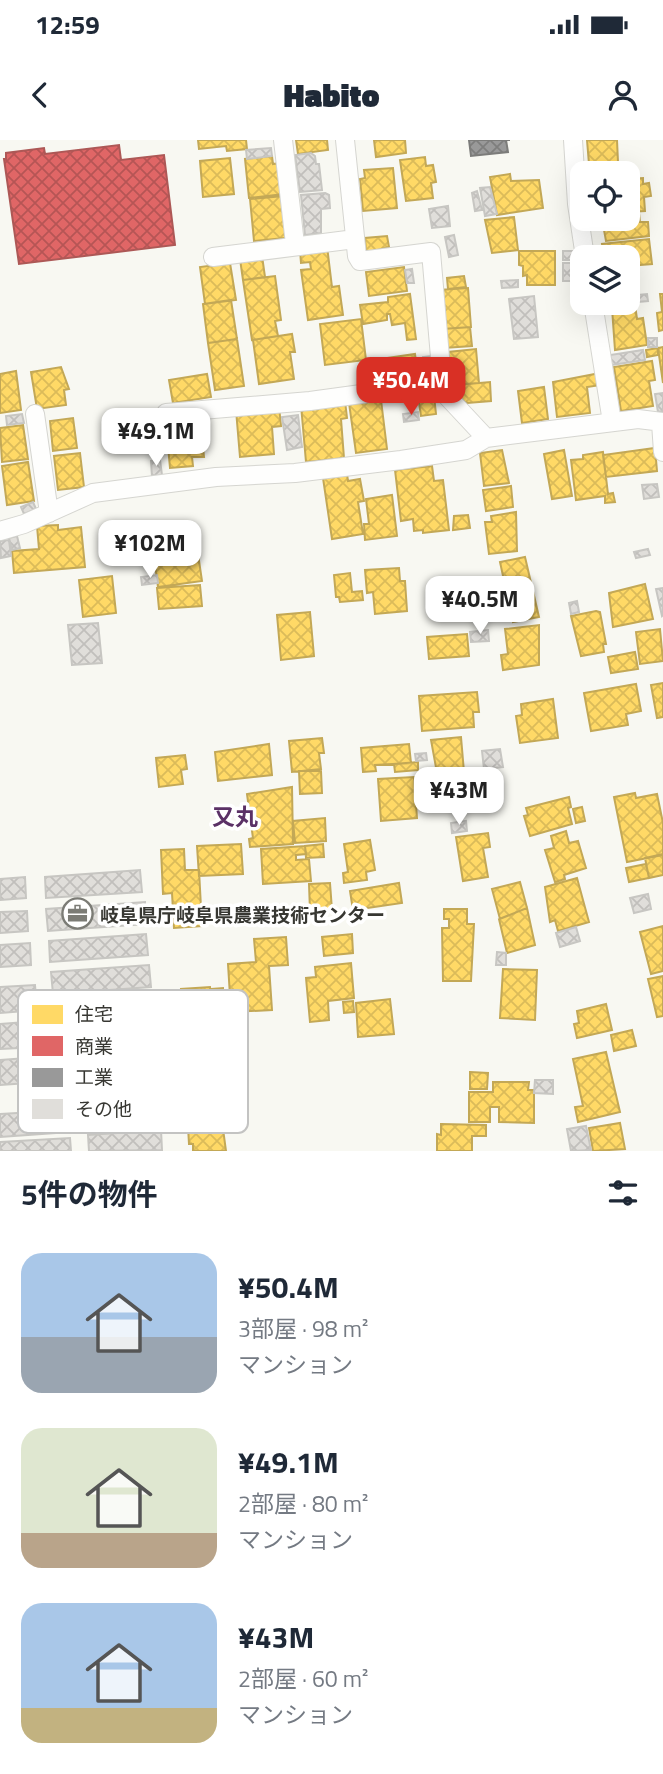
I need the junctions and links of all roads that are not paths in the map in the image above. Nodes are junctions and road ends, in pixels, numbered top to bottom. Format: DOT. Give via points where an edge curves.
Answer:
graph roads {
  1 [pos="283,140"];
  2 [pos="345,140"];
  3 [pos="573,140"];
  4 [pos="355,239"];
  5 [pos="295,244"];
  6 [pos="583,245"];
  7 [pos="213,257"];
  8 [pos="595,315"];
  9 [pos="442,383"];
  10 [pos="166,413"];
  11 [pos="35,414"];
  12 [pos="612,422"];
  13 [pos="662,422"];
  14 [pos="486,438"];
  15 [pos="663,453"];
  16 [pos="49,513"];
  17 [pos="0,531"];
  1 -- 5 [label="street"];
  2 -- 4 [label="street"];
  3 -- 6 [label="street"];
  4 -- 5 [label="street"];
  4 -- 9 [label="street" via="360,261 431,252"];
  5 -- 7 [label="street"];
  8 -- 12 [label="street"];
  9 -- 10 [label="street" via="310,401"];
  9 -- 14 [label="street" via="448,399"];
  11 -- 16 [label="street"];
  12 -- 13 [label="street"];
  12 -- 14 [label="street"];
  13 -- 15 [label="street"];
  14 -- 16 [label="street" via="466,450 401,460 93,494"];
  16 -- 17 [label="street"];
}
